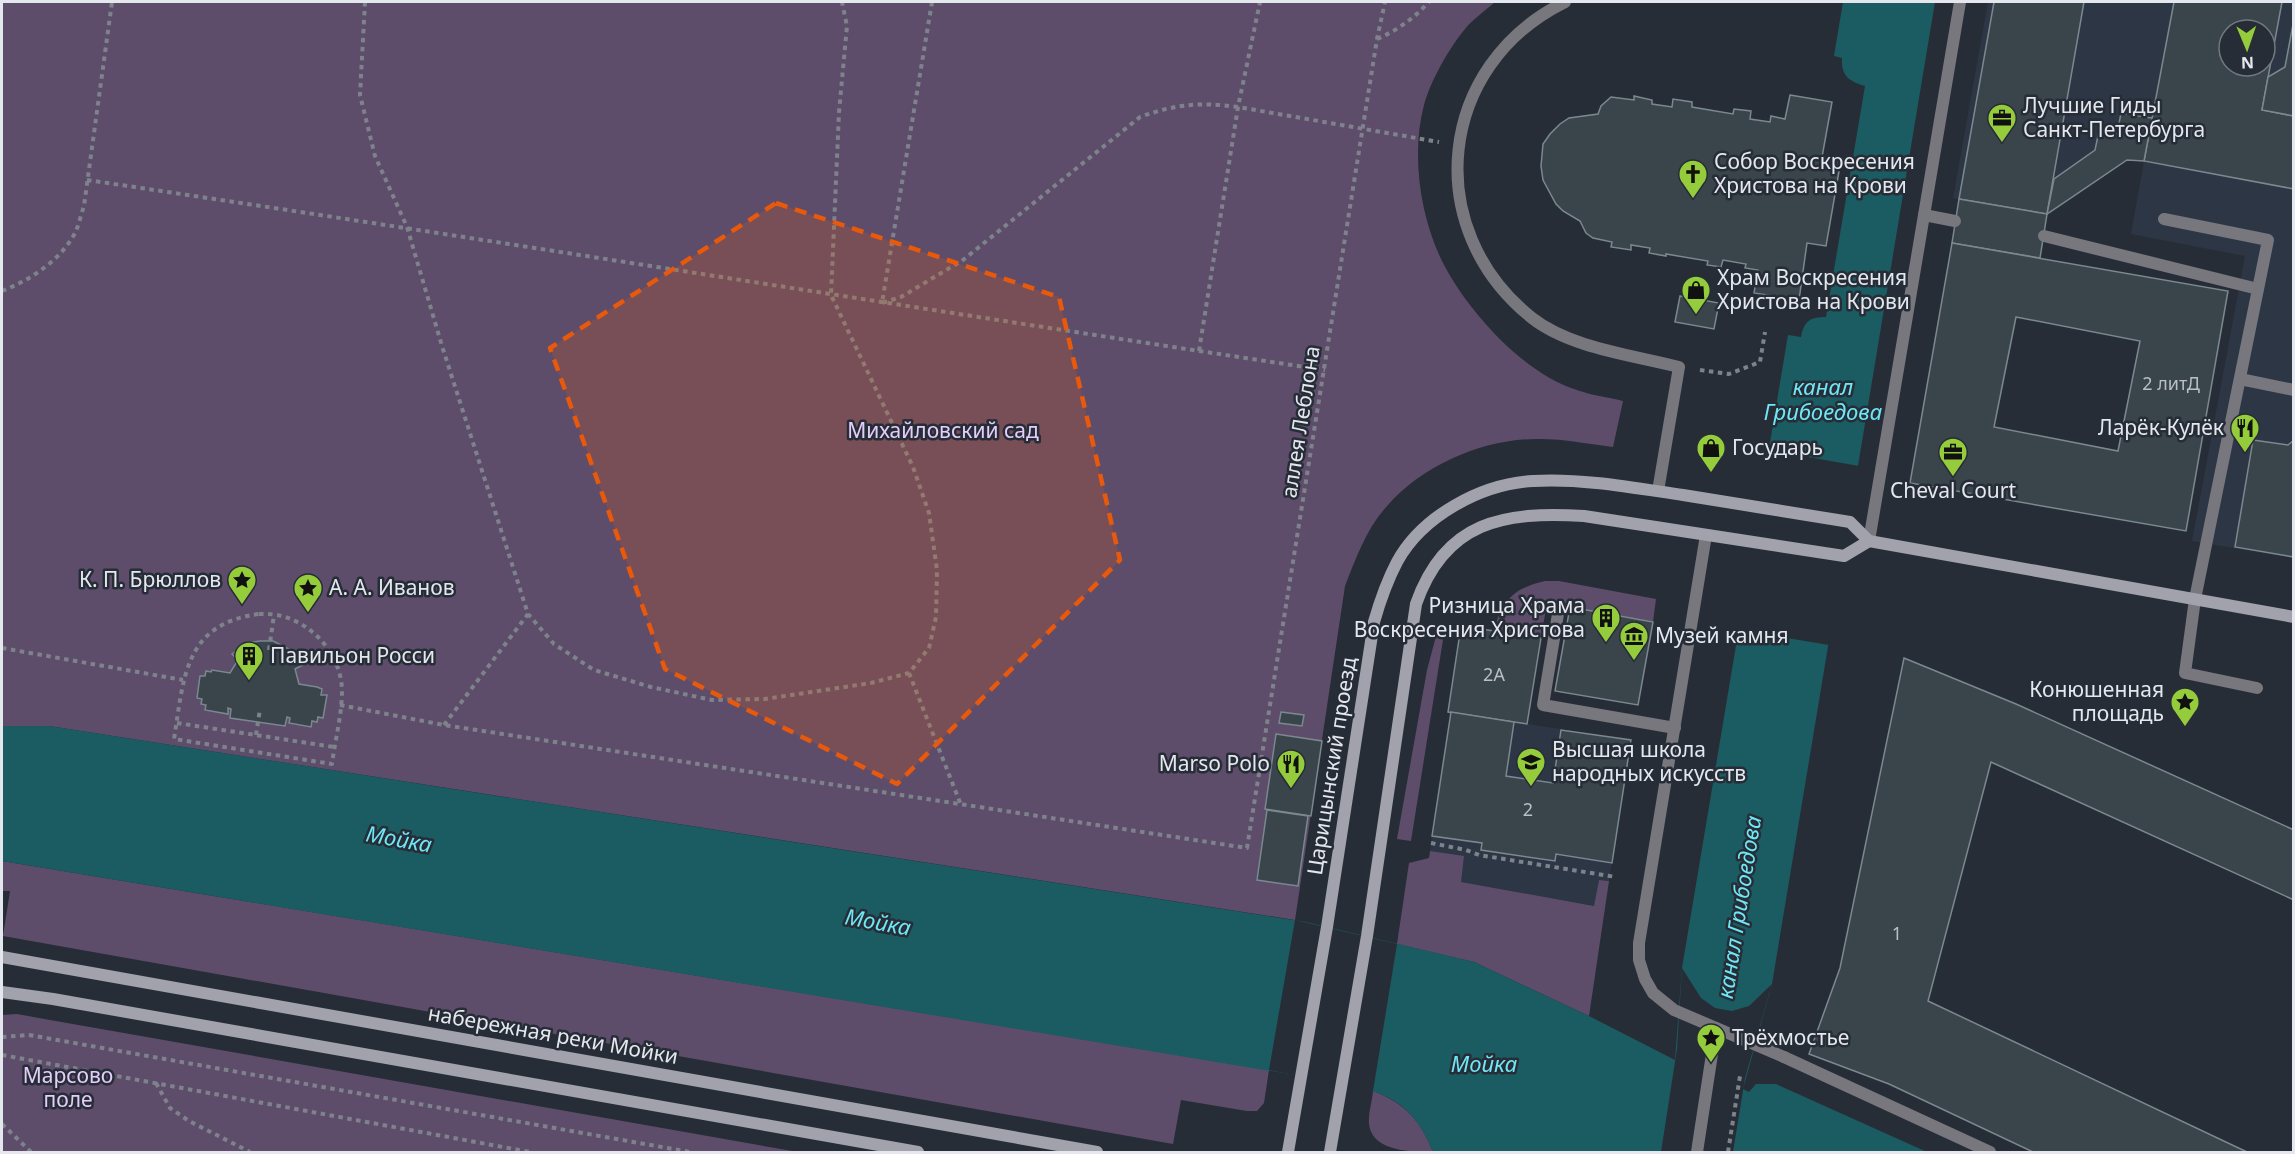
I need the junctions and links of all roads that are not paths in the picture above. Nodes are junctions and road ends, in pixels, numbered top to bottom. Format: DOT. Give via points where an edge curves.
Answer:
graph roads {
  1 [pos="1565,2"];
  2 [pos="1960,2"];
  3 [pos="1924,215"];
  4 [pos="2164,219"];
  5 [pos="1955,221"];
  6 [pos="2044,236"];
  7 [pos="2258,290"];
  8 [pos="2240,379"];
  9 [pos="2294,390"];
  10 [pos="1658,491"];
  11 [pos="1706,535"];
  12 [pos="1869,541"];
  13 [pos="2195,599"];
  14 [pos="1558,614"];
  15 [pos="2294,617"];
  16 [pos="2257,688"];
  17 [pos="1675,729"];
  18 [pos="2,957"];
  19 [pos="2,992"];
  20 [pos="1716,1028"];
  21 [pos="918,1152"];
  22 [pos="1097,1152"];
  23 [pos="1288,1152"];
  24 [pos="1330,1152"];
  25 [pos="1697,1152"];
  26 [pos="1990,1152"];
  1 -- 10 [label="street" via="1542,13 1507,41 1480,78 1467,111 1457,164 1461,209 1476,251 1501,289 1534,319 1573,341 1678,367"];
  2 -- 3 [label="street"];
  3 -- 5 [label="street"];
  3 -- 12 [label="street"];
  4 -- 7 [label="street" via="2268,240"];
  6 -- 7 [label="street"];
  7 -- 8 [label="street"];
  8 -- 9 [label="street"];
  8 -- 13 [label="street"];
  10 -- 12 [label="main road, Царицынский проезд" via="1850,522"];
  10 -- 23 [label="main road, Царицынский проезд" via="1566,482 1513,483 1470,497 1449,510 1413,540 1394,568 1374,622"];
  11 -- 12 [label="main road" via="1844,556"];
  11 -- 17 [label="street"];
  11 -- 24 [label="main road" via="1584,516 1512,516 1474,531 1445,552 1424,584 1416,604"];
  12 -- 13 [label="main road"];
  13 -- 15 [label="main road"];
  13 -- 16 [label="street" via="2185,673"];
  14 -- 17 [label="street" via="1543,705"];
  17 -- 20 [label="street" via="1639,960 1653,993 1674,1010"];
  18 -- 22 [label="main road, набережная реки Мойки"];
  19 -- 21 [label="main road"];
  20 -- 25 [label="street"];
  20 -- 26 [label="street"];
}
